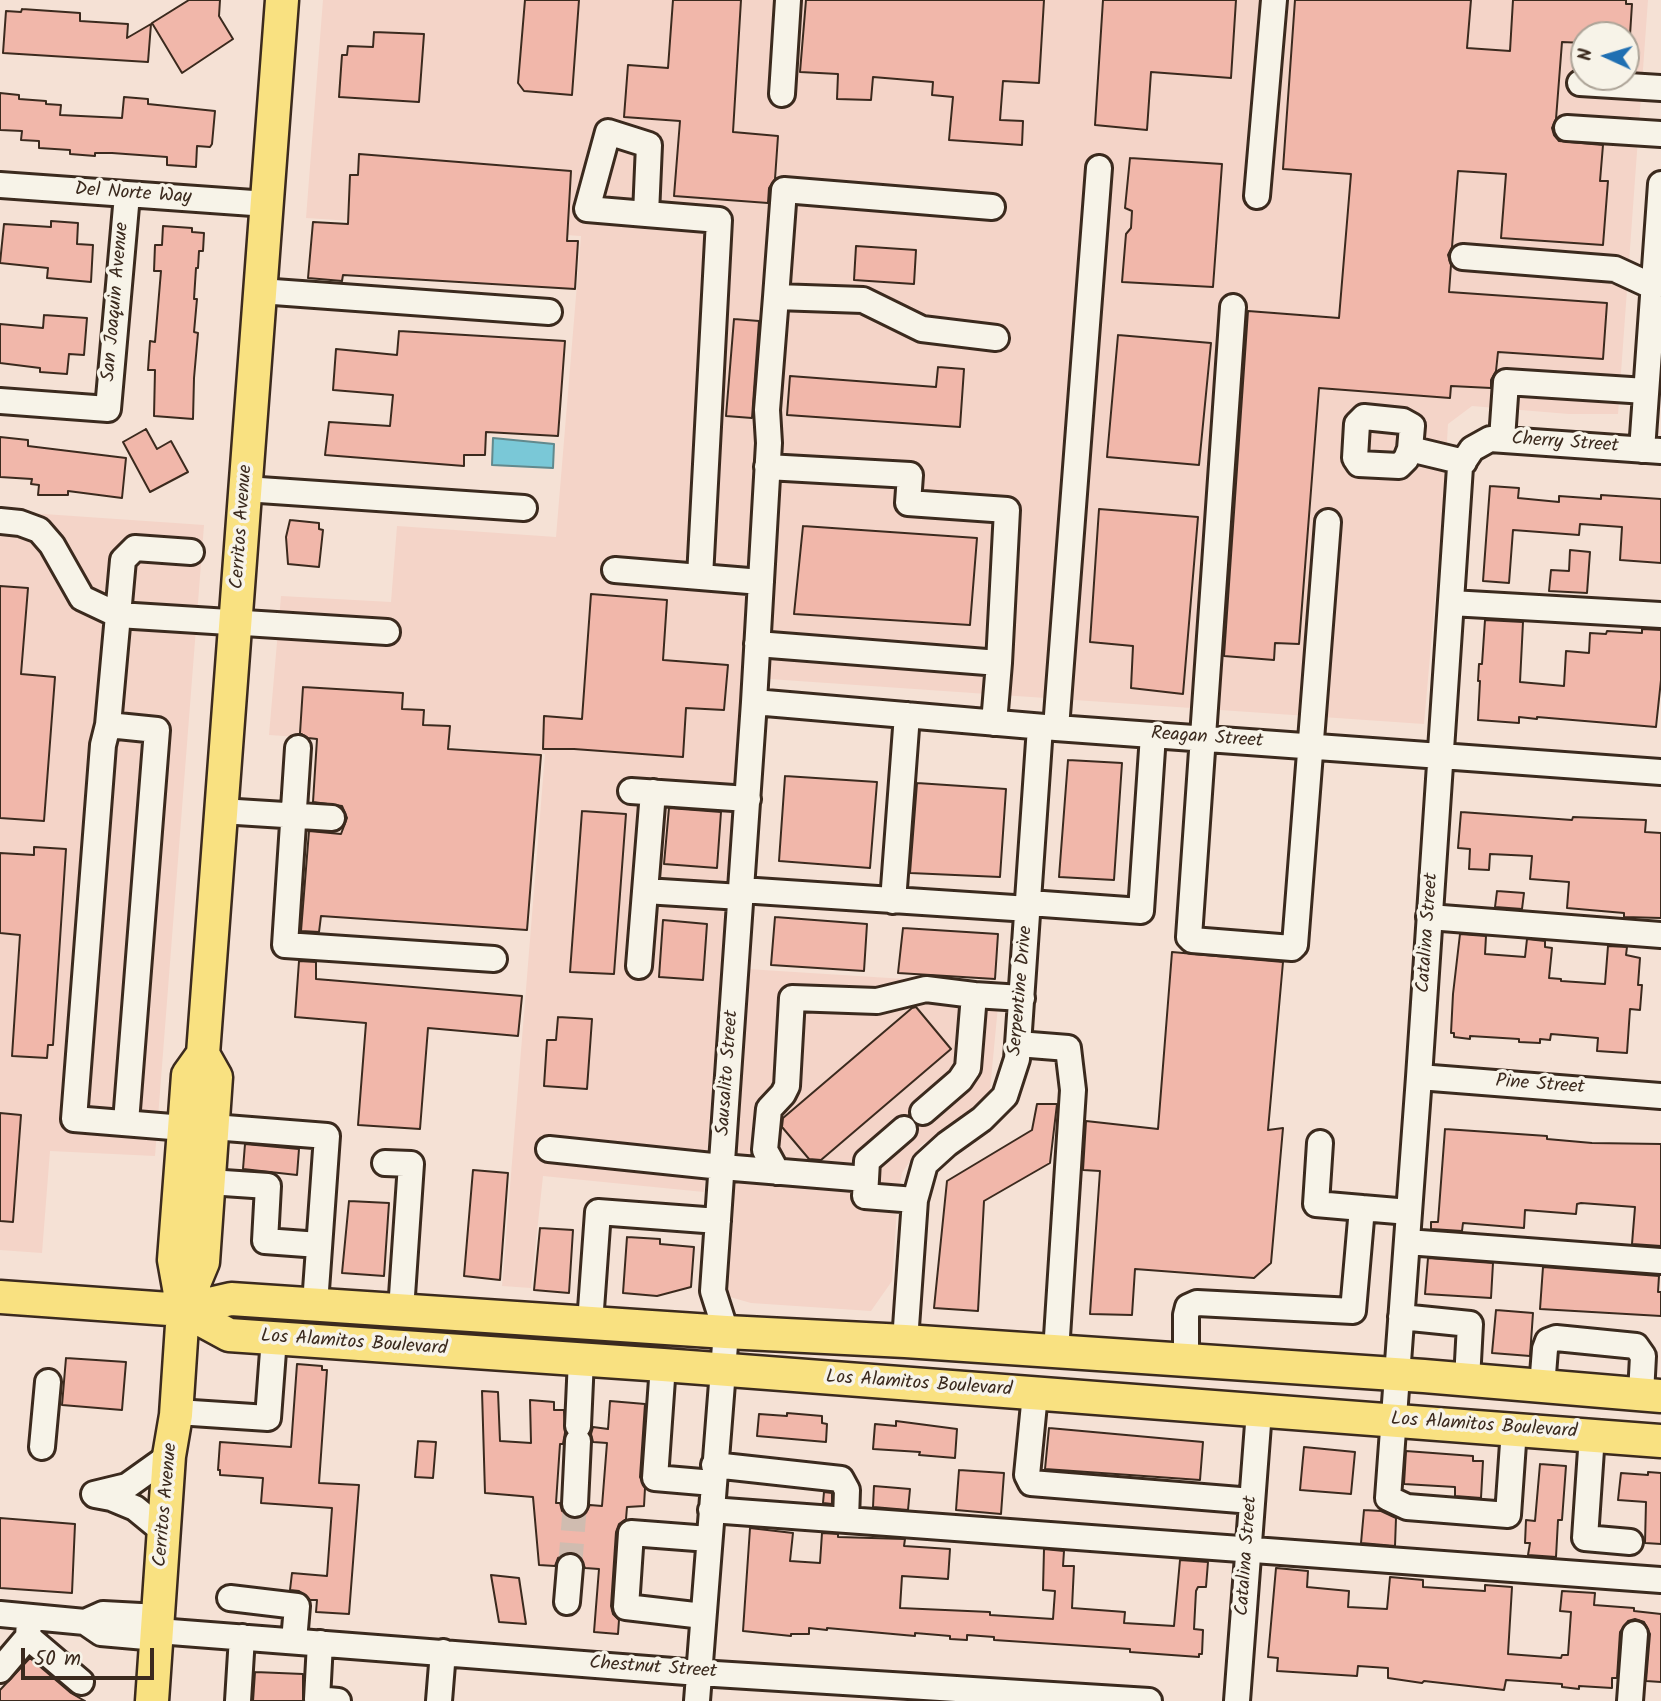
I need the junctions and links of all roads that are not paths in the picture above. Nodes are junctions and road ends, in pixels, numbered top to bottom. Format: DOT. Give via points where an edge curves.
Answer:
graph roads {
  1 [pos="282,0"];
  2 [pos="788,0"];
  3 [pos="1274,0"];
  4 [pos="1640,87"];
  5 [pos="1661,88"];
  6 [pos="782,94"];
  7 [pos="1567,128"];
  8 [pos="1661,134"];
  9 [pos="1099,168"];
  10 [pos="1661,184"];
  11 [pos="0,185"];
  12 [pos="127,195"];
  13 [pos="1257,196"];
  14 [pos="267,204"];
  15 [pos="992,207"];
  16 [pos="646,214"];
  17 [pos="1463,257"];
  18 [pos="1654,287"];
  19 [pos="260,291"];
  20 [pos="776,297"];
  21 [pos="1233,307"];
  22 [pos="549,312"];
  23 [pos="996,338"];
  24 [pos="1646,391"];
  25 [pos="0,401"];
  26 [pos="1502,439"];
  27 [pos="1410,449"];
  28 [pos="1651,451"];
  29 [pos="768,455"];
  30 [pos="1468,455"];
  31 [pos="245,489"];
  32 [pos="524,508"];
  33 [pos="0,521"];
  34 [pos="1328,522"];
  35 [pos="191,552"];
  36 [pos="615,570"];
  37 [pos="700,577"];
  38 [pos="761,582"];
  39 [pos="1451,603"];
  40 [pos="118,615"];
  41 [pos="1661,615"];
  42 [pos="235,623"];
  43 [pos="387,632"];
  44 [pos="757,644"];
  45 [pos="999,663"];
  46 [pos="754,702"];
  47 [pos="907,715"];
  48 [pos="994,723"];
  49 [pos="108,725"];
  50 [pos="1049,727"];
  51 [pos="1153,735"];
  52 [pos="1203,739"];
  53 [pos="1310,747"];
  54 [pos="299,748"];
  55 [pos="1440,757"];
  56 [pos="1661,772"];
  57 [pos="748,799"];
  58 [pos="221,811"];
  59 [pos="294,815"];
  60 [pos="332,818"];
  61 [pos="645,891"];
  62 [pos="741,894"];
  63 [pos="893,901"];
  64 [pos="1029,906"];
  65 [pos="1429,917"];
  66 [pos="1661,935"];
  67 [pos="494,959"];
  68 [pos="639,966"];
  69 [pos="974,995"];
  70 [pos="1022,998"];
  71 [pos="1018,1044"];
  72 [pos="1419,1077"];
  73 [pos="1661,1096"];
  74 [pos="923,1112"];
  75 [pos="127,1122"];
  76 [pos="198,1128"];
  77 [pos="904,1129"];
  78 [pos="1320,1143"];
  79 [pos="549,1149"];
  80 [pos="385,1163"];
  81 [pos="722,1167"];
  82 [pos="777,1171"];
  83 [pos="866,1179"];
  84 [pos="209,1182"];
  85 [pos="915,1200"];
  86 [pos="1362,1209"];
  87 [pos="1409,1212"];
  88 [pos="718,1221"];
  89 [pos="1407,1242"];
  90 [pos="313,1245"];
  91 [pos="1661,1261"];
  92 [pos="0,1297"];
  93 [pos="315,1304"];
  94 [pos="183,1310"];
  95 [pos="401,1310"];
  96 [pos="1401,1317"];
  97 [pos="590,1323"];
  98 [pos="726,1332"];
  99 [pos="274,1338"];
  100 [pos="905,1341"];
  101 [pos="1056,1352"];
  102 [pos="582,1359"];
  103 [pos="1186,1360"];
  104 [pos="663,1365"];
  105 [pos="722,1369"];
  106 [pos="1397,1374"];
  107 [pos="1543,1375"];
  108 [pos="1467,1380"];
  109 [pos="48,1382"];
  110 [pos="1648,1387"];
  111 [pos="1035,1394"];
  112 [pos="1259,1411"];
  113 [pos="177,1412"];
  114 [pos="1393,1420"];
  115 [pos="1514,1429"];
  116 [pos="1592,1435"];
  117 [pos="1661,1441"];
  118 [pos="42,1447"];
  119 [pos="169,1456"];
  120 [pos="714,1474"];
  121 [pos="1252,1501"];
  122 [pos="575,1504"];
  123 [pos="711,1510"];
  124 [pos="846,1519"];
  125 [pos="163,1531"];
  126 [pos="709,1539"];
  127 [pos="1630,1542"];
  128 [pos="1249,1548"];
  129 [pos="570,1567"];
  130 [pos="1661,1580"];
  131 [pos="230,1598"];
  132 [pos="567,1602"];
  133 [pos="0,1614"];
  134 [pos="704,1616"];
  135 [pos="29,1627"];
  136 [pos="158,1629"];
  137 [pos="1634,1634"];
  138 [pos="242,1637"];
  139 [pos="294,1641"];
  140 [pos="320,1643"];
  141 [pos="443,1652"];
  142 [pos="0,1670"];
  143 [pos="699,1673"];
  144 [pos="80,1682"];
  145 [pos="152,1701"];
  146 [pos="238,1701"];
  147 [pos="338,1701"];
  148 [pos="439,1701"];
  149 [pos="698,1701"];
  150 [pos="1149,1701"];
  151 [pos="1237,1701"];
  152 [pos="1630,1701"];
  1 -- 14 [label="main road, Cerritos Avenue"];
  2 -- 6 [label="street"];
  3 -- 13 [label="street"];
  4 -- 5 [label="street"];
  7 -- 8 [label="street"];
  9 -- 50 [label="street, Serpentine Drive"];
  10 -- 18 [label="street"];
  11 -- 12 [label="street, Del Norte Way"];
  12 -- 14 [label="street, Del Norte Way"];
  12 -- 25 [label="street, San Joaquin Avenue" via="108,409"];
  14 -- 19 [label="main road, Cerritos Avenue"];
  15 -- 20 [label="street, Sausalito Street" via="784,190"];
  16 -- 37 [label="street" via="719,220"];
  17 -- 18 [label="street" via="1615,269"];
  18 -- 24 [label="street"];
  19 -- 22 [label="street"];
  19 -- 31 [label="main road, Cerritos Avenue"];
  20 -- 23 [label="street" via="863,300 922,329"];
  20 -- 29 [label="street, Sausalito Street"];
  21 -- 52 [label="street"];
  24 -- 26 [label="street" via="1506,382"];
  24 -- 28 [label="street"];
  26 -- 28 [label="street, Cherry Street"];
  26 -- 30 [label="street, Cherry Street" via="1490,439"];
  27 -- 30 [label="street"];
  29 -- 38 [label="street, Sausalito Street"];
  29 -- 45 [label="street" via="910,475 908,503 1007,510"];
  30 -- 39 [label="street, Catalina Street" via="1460,467"];
  31 -- 32 [label="street"];
  31 -- 42 [label="main road, Cerritos Avenue"];
  33 -- 40 [label="street" via="39,530 82,598"];
  34 -- 53 [label="street"];
  35 -- 40 [label="street" via="135,548 123,560"];
  36 -- 37 [label="street"];
  37 -- 38 [label="street"];
  38 -- 44 [label="street, Sausalito Street"];
  39 -- 41 [label="street"];
  39 -- 55 [label="street, Catalina Street"];
  40 -- 42 [label="street"];
  40 -- 49 [label="street"];
  42 -- 43 [label="street"];
  42 -- 58 [label="main road, Cerritos Avenue"];
  44 -- 45 [label="street"];
  44 -- 46 [label="street, Sausalito Street"];
  45 -- 48 [label="street"];
  46 -- 47 [label="street, Reagan Street"];
  46 -- 57 [label="street, Sausalito Street"];
  47 -- 48 [label="street, Reagan Street"];
  47 -- 63 [label="street"];
  48 -- 50 [label="street, Reagan Street"];
  49 -- 75 [label="street" via="157,730"];
  49 -- 75 [label="street" via="74,1119"];
  50 -- 51 [label="street, Reagan Street"];
  50 -- 64 [label="street, Serpentine Drive"];
  51 -- 52 [label="street, Reagan Street"];
  51 -- 64 [label="street" via="1141,911"];
  52 -- 53 [label="street, Reagan Street"];
  52 -- 53 [label="street" via="1189,937 1292,948"];
  53 -- 55 [label="street, Reagan Street"];
  54 -- 59 [label="street"];
  55 -- 56 [label="street, Reagan Street"];
  55 -- 65 [label="street, Catalina Street"];
  57 -- 61 [label="street" via="642,791"];
  57 -- 62 [label="street, Sausalito Street"];
  58 -- 59 [label="street"];
  58 -- 76 [label="main road, Cerritos Avenue" via="203,1054 188,1075"];
  59 -- 60 [label="street"];
  59 -- 67 [label="street" via="285,945"];
  61 -- 62 [label="street"];
  61 -- 68 [label="street"];
  62 -- 63 [label="street"];
  62 -- 81 [label="street, Sausalito Street"];
  63 -- 64 [label="street"];
  64 -- 70 [label="street, Serpentine Drive"];
  65 -- 66 [label="street"];
  65 -- 72 [label="street, Catalina Street"];
  69 -- 70 [label="street"];
  69 -- 74 [label="street" via="968,1068"];
  69 -- 82 [label="street" via="926,989 877,1001 792,998 787,1086 769,1109 765,1150"];
  70 -- 71 [label="street, Serpentine Drive"];
  71 -- 85 [label="street, Serpentine Drive" via="1004,1096 925,1164"];
  71 -- 101 [label="street" via="1068,1048 1070,1062 1073,1090"];
  72 -- 73 [label="street, Pine Street"];
  72 -- 87 [label="street, Catalina Street"];
  75 -- 76 [label="street"];
  76 -- 84 [label="main road, Cerritos Avenue"];
  76 -- 90 [label="street" via="327,1136"];
  76 -- 94 [label="main road, Cerritos Avenue" via="174,1260"];
  77 -- 83 [label="street" via="867,1161"];
  78 -- 86 [label="street" via="1316,1204"];
  79 -- 81 [label="street"];
  80 -- 95 [label="street" via="411,1164"];
  81 -- 82 [label="street"];
  81 -- 88 [label="street, Sausalito Street"];
  82 -- 83 [label="street"];
  83 -- 85 [label="street" via="865,1196"];
  84 -- 90 [label="street" via="268,1186 265,1241"];
  84 -- 94 [label="main road, Cerritos Avenue" via="203,1262"];
  85 -- 100 [label="street, Serpentine Drive"];
  86 -- 87 [label="street"];
  86 -- 103 [label="street" via="1353,1311 1198,1303 1188,1307 1186,1315"];
  87 -- 89 [label="street, Catalina Street"];
  88 -- 97 [label="street" via="598,1212"];
  88 -- 98 [label="street, Sausalito Street" via="713,1291"];
  89 -- 91 [label="street"];
  89 -- 96 [label="street, Catalina Street"];
  90 -- 93 [label="street"];
  92 -- 94 [label="main road, Los Alamitos Boulevard"];
  93 -- 94 [label="main road, Los Alamitos Boulevard" via="231,1299"];
  93 -- 95 [label="main road, Los Alamitos Boulevard"];
  94 -- 99 [label="main road, Los Alamitos Boulevard" via="229,1335"];
  94 -- 113 [label="main road, Cerritos Avenue"];
  95 -- 97 [label="main road, Los Alamitos Boulevard"];
  96 -- 106 [label="street, Catalina Street"];
  96 -- 108 [label="street" via="1470,1324"];
  97 -- 98 [label="main road, Los Alamitos Boulevard"];
  98 -- 100 [label="main road, Los Alamitos Boulevard"];
  98 -- 105 [label="street, Sausalito Street"];
  99 -- 102 [label="main road, Los Alamitos Boulevard"];
  99 -- 113 [label="street" via="268,1418"];
  100 -- 101 [label="main road, Los Alamitos Boulevard"];
  101 -- 103 [label="main road, Los Alamitos Boulevard"];
  102 -- 104 [label="main road, Los Alamitos Boulevard"];
  102 -- 122 [label="street"];
  103 -- 106 [label="main road, Los Alamitos Boulevard"];
  104 -- 105 [label="main road, Los Alamitos Boulevard"];
  104 -- 120 [label="street" via="655,1478"];
  105 -- 111 [label="main road, Los Alamitos Boulevard"];
  105 -- 120 [label="street, Sausalito Street"];
  106 -- 108 [label="main road, Los Alamitos Boulevard"];
  106 -- 114 [label="street, Catalina Street"];
  107 -- 108 [label="main road, Los Alamitos Boulevard"];
  107 -- 110 [label="main road, Los Alamitos Boulevard"];
  107 -- 110 [label="street" via="1548,1340 1636,1346 1643,1356"];
  109 -- 118 [label="street"];
  111 -- 112 [label="main road, Los Alamitos Boulevard"];
  111 -- 121 [label="street" via="1027,1475 1031,1483"];
  112 -- 114 [label="main road, Los Alamitos Boulevard"];
  112 -- 121 [label="street, Catalina Street"];
  113 -- 119 [label="main road, Cerritos Avenue"];
  114 -- 115 [label="main road, Los Alamitos Boulevard"];
  114 -- 115 [label="street, Catalina Street" via="1388,1498 1407,1507 1508,1515"];
  115 -- 116 [label="main road, Los Alamitos Boulevard"];
  116 -- 117 [label="main road, Los Alamitos Boulevard"];
  116 -- 127 [label="street" via="1586,1538"];
  119 -- 125 [label="main road, Cerritos Avenue"];
  119 -- 125 [label="street" via="127,1486 94,1494 135,1508"];
  120 -- 123 [label="street, Sausalito Street"];
  120 -- 124 [label="street" via="841,1479 847,1490"];
  121 -- 128 [label="street, Catalina Street"];
  123 -- 124 [label="street"];
  123 -- 126 [label="street, Sausalito Street"];
  124 -- 128 [label="street"];
  125 -- 136 [label="main road, Cerritos Avenue"];
  126 -- 134 [label="street, Sausalito Street"];
  126 -- 134 [label="street" via="631,1533 626,1607"];
  128 -- 130 [label="street"];
  128 -- 151 [label="street, Catalina Street"];
  129 -- 132 [label="street"];
  131 -- 139 [label="street" via="297,1606"];
  133 -- 135 [label="street, Chestnut Street"];
  134 -- 143 [label="street, Sausalito Street"];
  135 -- 136 [label="street, Chestnut Street" via="85,1622 101,1633"];
  135 -- 142 [label="street"];
  135 -- 144 [label="street"];
  136 -- 138 [label="street, Chestnut Street"];
  136 -- 145 [label="main road, Cerritos Avenue"];
  137 -- 152 [label="street"];
  138 -- 139 [label="street, Chestnut Street"];
  138 -- 146 [label="street"];
  139 -- 140 [label="street, Chestnut Street"];
  140 -- 141 [label="street, Chestnut Street"];
  140 -- 147 [label="street" via="317,1699"];
  141 -- 143 [label="street, Chestnut Street"];
  141 -- 148 [label="street"];
  143 -- 149 [label="street, Sausalito Street"];
  143 -- 150 [label="street, Chestnut Street"];
}
